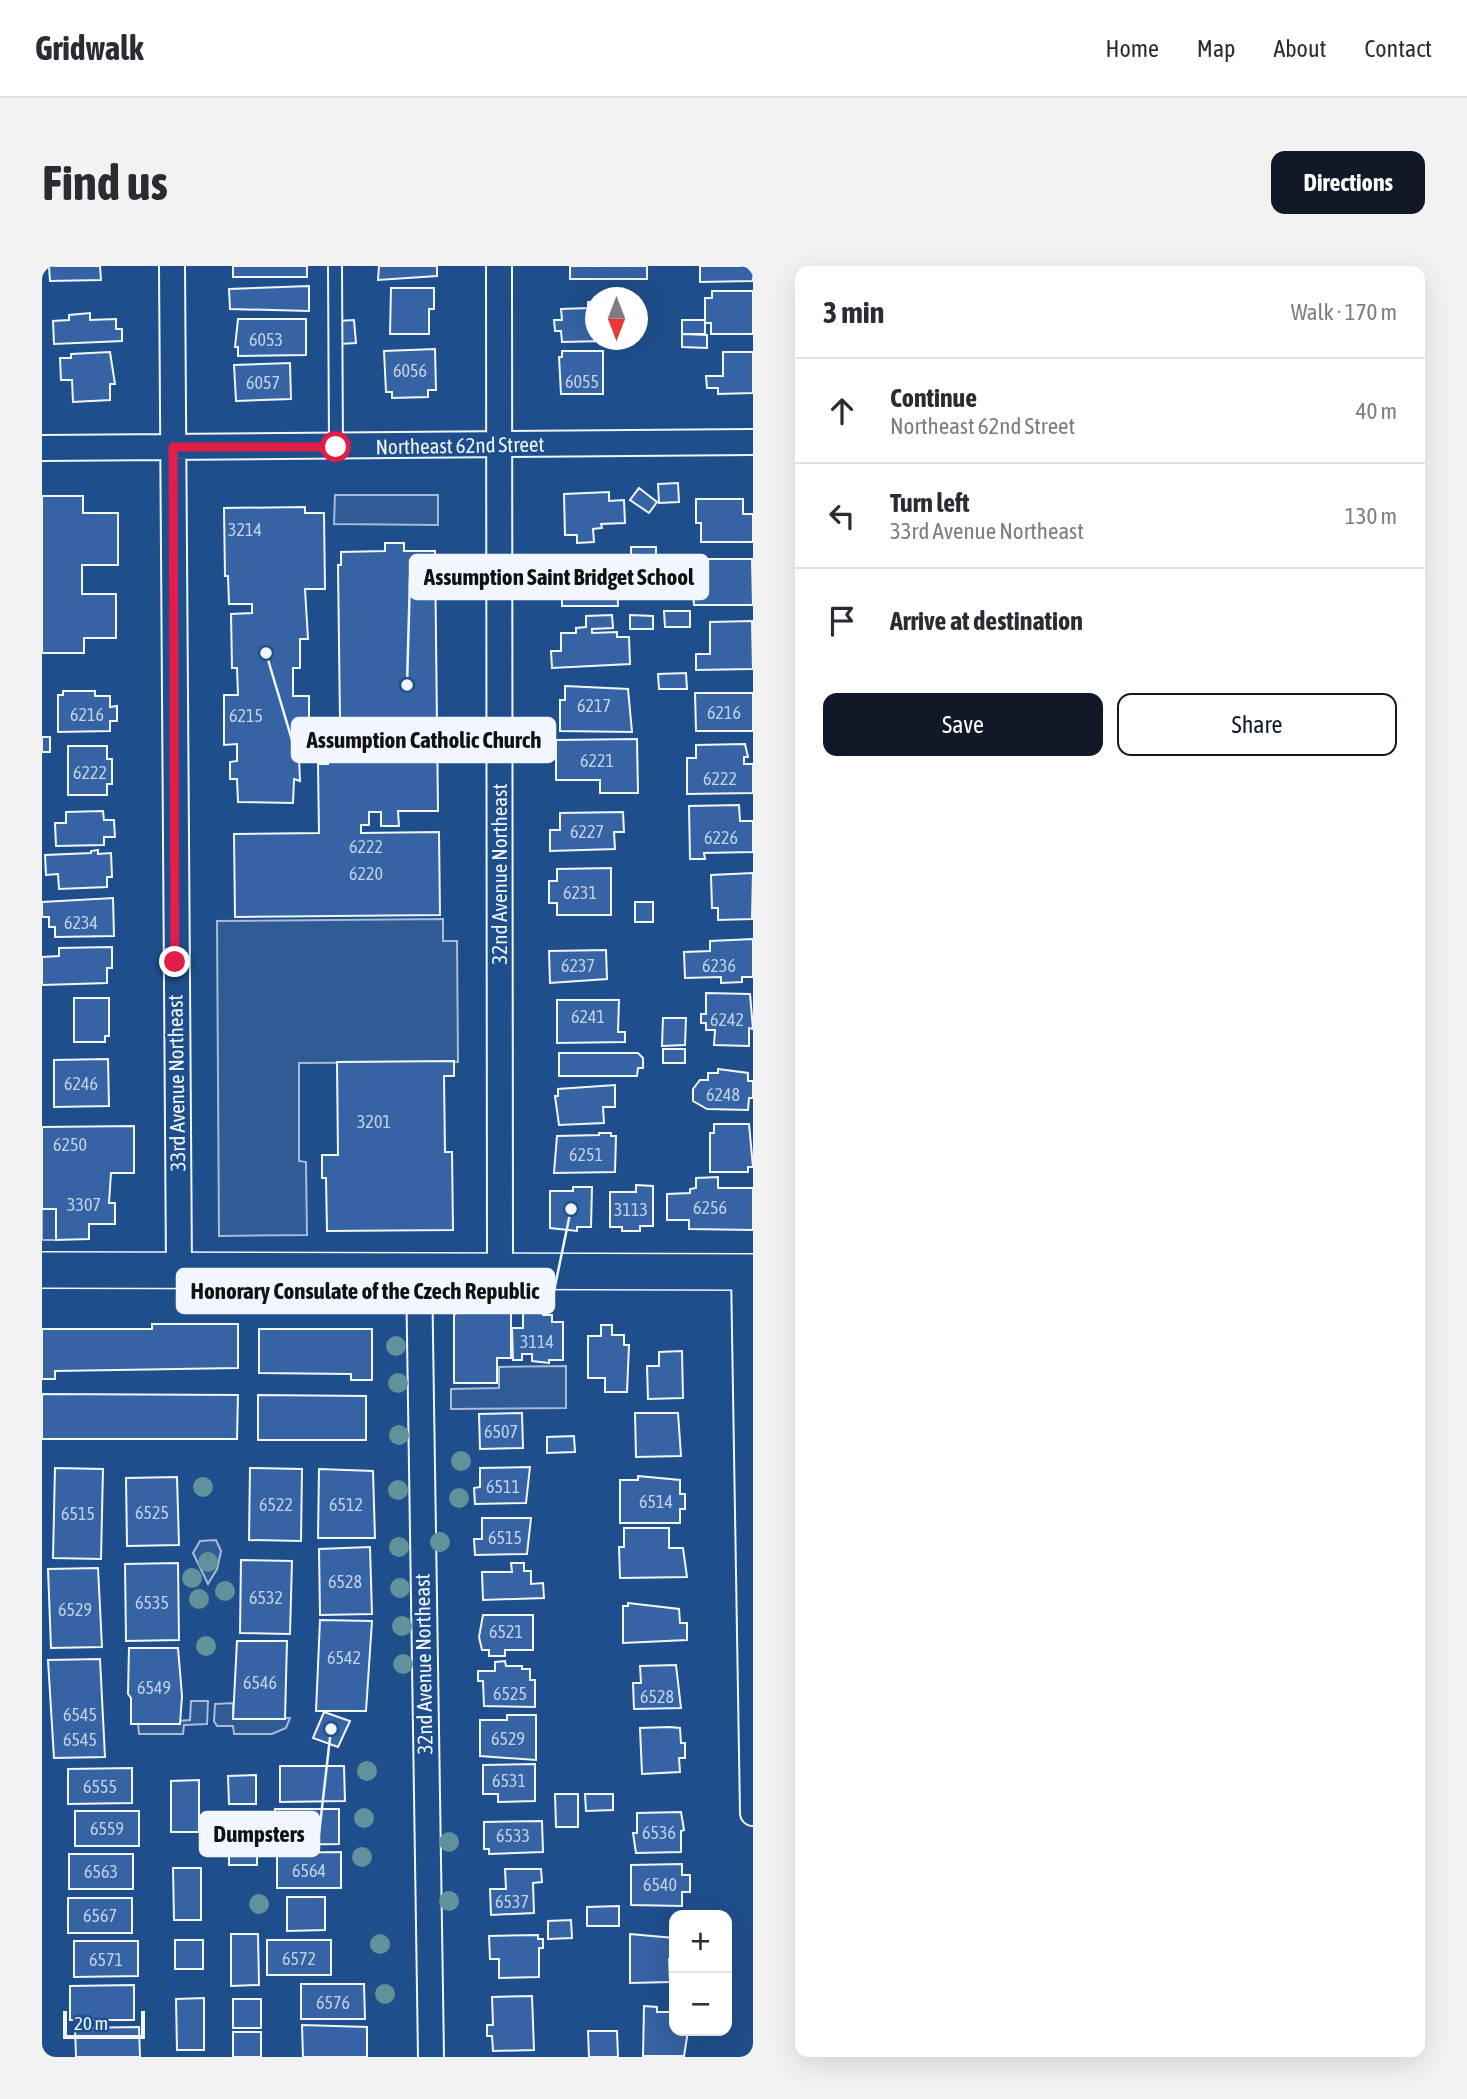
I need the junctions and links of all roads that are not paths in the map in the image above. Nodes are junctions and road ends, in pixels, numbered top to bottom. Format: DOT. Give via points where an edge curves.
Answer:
graph roads {
  1 [pos="172,266"];
  2 [pos="335,266"];
  3 [pos="499,266"];
  4 [pos="753,442"];
  5 [pos="500,443"];
  6 [pos="42,447"];
  7 [pos="173,447"];
  8 [pos="336,447"];
  9 [pos="179,1269"];
  10 [pos="42,1270"];
  11 [pos="419,1271"];
  12 [pos="500,1271"];
  13 [pos="748,1272"];
  14 [pos="753,1813"];
  15 [pos="430,2057"];
  1 -- 7 [label="street, 33rd Avenue Northeast"];
  2 -- 8 [label="lane"];
  3 -- 5 [label="street, 32nd Avenue Northeast"];
  4 -- 5 [label="street, Northeast 62nd Street"];
  5 -- 8 [label="street, Northeast 62nd Street"];
  5 -- 12 [label="street, 32nd Avenue Northeast"];
  6 -- 7 [label="street, Northeast 62nd Street"];
  7 -- 8 [label="street, Northeast 62nd Street"];
  7 -- 9 [label="street, 33rd Avenue Northeast"];
  9 -- 10 [label="main road"];
  9 -- 11 [label="main road"];
  11 -- 12 [label="main road"];
  11 -- 15 [label="street, 32nd Avenue Northeast"];
  12 -- 13 [label="main road"];
  13 -- 14 [label="street"];
}
